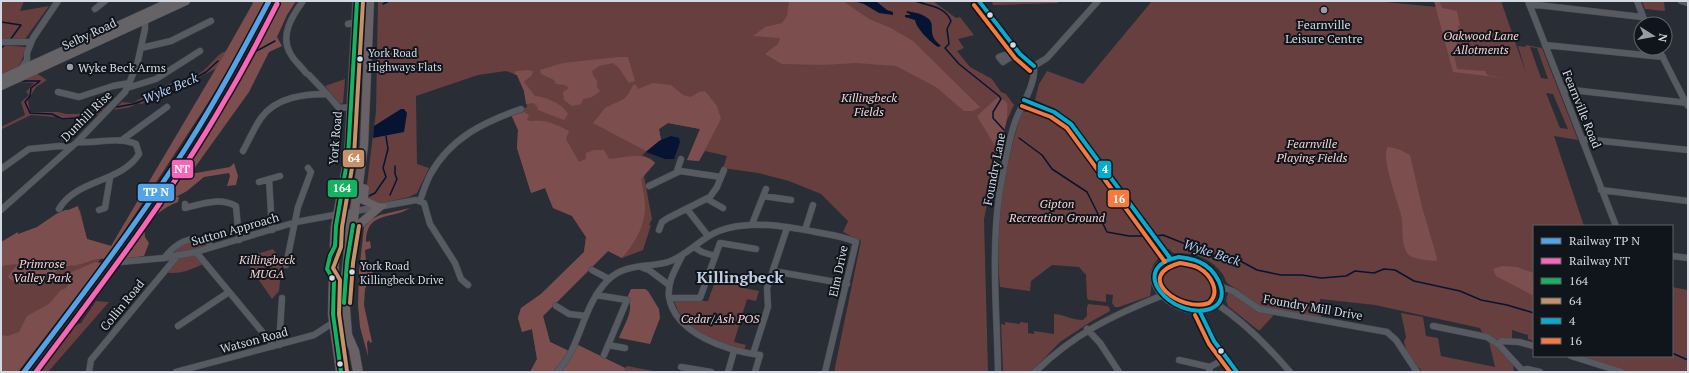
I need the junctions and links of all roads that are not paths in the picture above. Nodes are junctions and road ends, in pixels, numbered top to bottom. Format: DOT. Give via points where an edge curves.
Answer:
graph roads {
  1 [pos="58,1"];
  2 [pos="105,1"];
  3 [pos="172,1"];
  4 [pos="186,1"];
  5 [pos="303,1"];
  6 [pos="357,1"];
  7 [pos="370,1"];
  8 [pos="979,1"];
  9 [pos="1098,1"];
  10 [pos="1637,1"];
  11 [pos="1682,1"];
  12 [pos="1529,3"];
  13 [pos="1688,3"];
  14 [pos="95,9"];
  15 [pos="1634,16"];
  16 [pos="1642,16"];
  17 [pos="145,17"];
  18 [pos="210,21"];
  19 [pos="2,42"];
  20 [pos="31,42"];
  21 [pos="1545,45"];
  22 [pos="142,48"];
  23 [pos="200,51"];
  24 [pos="1020,54"];
  25 [pos="1009,58"];
  26 [pos="1663,58"];
  27 [pos="27,60"];
  28 [pos="41,61"];
  29 [pos="1034,66"];
  30 [pos="20,70"];
  31 [pos="1,79"];
  32 [pos="129,85"];
  33 [pos="1,86"];
  34 [pos="1563,89"];
  35 [pos="58,92"];
  36 [pos="328,94"];
  37 [pos="1024,100"];
  38 [pos="1687,104"];
  39 [pos="167,107"];
  40 [pos="351,107"];
  41 [pos="521,109"];
  42 [pos="1583,139"];
  43 [pos="122,140"];
  44 [pos="77,142"];
  45 [pos="364,142"];
  46 [pos="71,147"];
  47 [pos="1688,150"];
  48 [pos="243,151"];
  49 [pos="681,159"];
  50 [pos="308,168"];
  51 [pos="1,169"];
  52 [pos="724,170"];
  53 [pos="677,172"];
  54 [pos="280,176"];
  55 [pos="721,177"];
  56 [pos="110,178"];
  57 [pos="269,179"];
  58 [pos="259,182"];
  59 [pos="649,186"];
  60 [pos="766,189"];
  61 [pos="1602,190"];
  62 [pos="357,195"];
  63 [pos="763,196"];
  64 [pos="707,199"];
  65 [pos="791,200"];
  66 [pos="420,201"];
  67 [pos="1688,201"];
  68 [pos="185,204"];
  69 [pos="813,205"];
  70 [pos="380,206"];
  71 [pos="723,208"];
  72 [pos="59,209"];
  73 [pos="1,210"];
  74 [pos="99,210"];
  75 [pos="687,210"];
  76 [pos="355,211"];
  77 [pos="338,214"];
  78 [pos="296,222"];
  79 [pos="752,224"];
  80 [pos="1616,225"];
  81 [pos="787,228"];
  82 [pos="272,230"];
  83 [pos="659,230"];
  84 [pos="805,230"];
  85 [pos="351,232"];
  86 [pos="708,236"];
  87 [pos="239,240"];
  88 [pos="694,247"];
  89 [pos="211,248"];
  90 [pos="756,249"];
  91 [pos="196,252"];
  92 [pos="178,255"];
  93 [pos="682,256"];
  94 [pos="715,256"];
  95 [pos="1673,256"];
  96 [pos="164,258"];
  97 [pos="1170,258"];
  98 [pos="1688,258"];
  99 [pos="335,260"];
  100 [pos="120,262"];
  101 [pos="286,265"];
  102 [pos="637,266"];
  103 [pos="592,270"];
  104 [pos="773,271"];
  105 [pos="609,280"];
  106 [pos="847,284"];
  107 [pos="468,285"];
  108 [pos="669,285"];
  109 [pos="1222,287"];
  110 [pos="229,292"];
  111 [pos="596,295"];
  112 [pos="1161,296"];
  113 [pos="282,298"];
  114 [pos="670,298"];
  115 [pos="1217,304"];
  116 [pos="556,306"];
  117 [pos="1200,312"];
  118 [pos="586,316"];
  119 [pos="334,322"];
  120 [pos="178,326"];
  121 [pos="1433,326"];
  122 [pos="1087,328"];
  123 [pos="1500,343"];
  124 [pos="608,344"];
  125 [pos="276,346"];
  126 [pos="1533,346"];
  127 [pos="625,348"];
  128 [pos="734,351"];
  129 [pos="604,354"];
  130 [pos="753,354"];
  131 [pos="1573,357"];
  132 [pos="1226,358"];
  133 [pos="1179,360"];
  134 [pos="681,367"];
  135 [pos="1209,369"];
  136 [pos="1521,371"];
  137 [pos="89,372"];
  138 [pos="176,372"];
  139 [pos="341,372"];
  140 [pos="358,372"];
  141 [pos="557,372"];
  142 [pos="711,372"];
  143 [pos="728,372"];
  144 [pos="755,372"];
  145 [pos="825,372"];
  146 [pos="998,372"];
  147 [pos="1035,372"];
  148 [pos="1118,372"];
  149 [pos="1237,372"];
  150 [pos="1290,372"];
  151 [pos="1417,372"];
  152 [pos="1540,372"];
  153 [pos="1622,372"];
  1 -- 20 [label="street"];
  2 -- 14 [label="street"];
  3 -- 17 [label="main road, Selby Road"];
  4 -- 17 [label="main road, Selby Road"];
  5 -- 36 [label="street" via="292,16 286,35 289,52"];
  6 -- 40 [label="highway, York Road" via="352,23"];
  7 -- 45 [label="highway"];
  8 -- 24 [label="street"];
  9 -- 29 [label="street" via="1047,58"];
  10 -- 16 [label="street"];
  11 -- 13 [label="street"];
  12 -- 15 [label="street"];
  12 -- 21 [label="street, Fearnville Road"];
  17 -- 22 [label="street, Dunhill Rise"];
  17 -- 28 [label="main road, Selby Road"];
  17 -- 33 [label="main road, Selby Road"];
  18 -- 22 [label="street" via="171,41"];
  19 -- 20 [label="street"];
  20 -- 27 [label="street"];
  21 -- 26 [label="street"];
  21 -- 34 [label="street, Fearnville Road"];
  22 -- 32 [label="street, Dunhill Rise"];
  23 -- 32 [label="street" via="142,85"];
  24 -- 25 [label="street"];
  24 -- 29 [label="street"];
  26 -- 38 [label="street"];
  27 -- 28 [label="street"];
  27 -- 30 [label="street"];
  28 -- 30 [label="main road, Selby Road"];
  29 -- 37 [label="street, Foundry Lane" via="1035,75"];
  30 -- 31 [label="main road, Selby Road"];
  32 -- 35 [label="street" via="113,86 79,98"];
  32 -- 44 [label="street, Dunhill Rise"];
  34 -- 38 [label="street"];
  34 -- 42 [label="street, Fearnville Road"];
  36 -- 40 [label="street" via="339,108"];
  36 -- 48 [label="street" via="294,97 270,108 260,120"];
  37 -- 97 [label="street" via="1048,107 1070,124"];
  37 -- 146 [label="street, Foundry Lane" via="1008,146 996,223"];
  39 -- 43 [label="street"];
  40 -- 77 [label="highway, York Road" via="348,156"];
  41 -- 66 [label="street" via="473,128 451,145 433,169"];
  42 -- 47 [label="street"];
  42 -- 61 [label="street, Fearnville Road"];
  43 -- 44 [label="street"];
  43 -- 56 [label="street" via="136,144 139,149 138,155 127,169"];
  44 -- 46 [label="street, Dunhill Rise"];
  45 -- 62 [label="highway"];
  45 -- 70 [label="highway" via="367,155 363,200"];
  46 -- 51 [label="street" via="29,149"];
  46 -- 73 [label="street, Dunhill Rise"];
  49 -- 53 [label="street"];
  50 -- 78 [label="street" via="311,172 298,207"];
  52 -- 55 [label="street"];
  53 -- 55 [label="street" via="687,171"];
  53 -- 59 [label="street"];
  54 -- 57 [label="street"];
  55 -- 64 [label="street" via="715,191"];
  56 -- 72 [label="street" via="73,192"];
  56 -- 74 [label="street" via="106,208"];
  57 -- 58 [label="street"];
  57 -- 82 [label="street"];
  60 -- 63 [label="street"];
  61 -- 67 [label="street"];
  61 -- 80 [label="street, Fearnville Road"];
  62 -- 76 [label="highway"];
  62 -- 77 [label="highway" via="348,207"];
  63 -- 65 [label="street"];
  63 -- 79 [label="street"];
  64 -- 71 [label="street"];
  64 -- 75 [label="street"];
  66 -- 70 [label="street, Sutton Approach" via="411,200"];
  66 -- 107 [label="street" via="424,203 430,224 451,257 461,279"];
  68 -- 87 [label="street" via="185,208 222,201 234,204"];
  69 -- 84 [label="street"];
  70 -- 76 [label="street, Sutton Approach"];
  70 -- 85 [label="highway"];
  75 -- 83 [label="street" via="662,222"];
  75 -- 86 [label="street"];
  76 -- 77 [label="street, Sutton Approach"];
  76 -- 85 [label="highway"];
  76 -- 99 [label="highway" via="345,220 340,249"];
  77 -- 78 [label="street, Sutton Approach"];
  77 -- 99 [label="highway, York Road"];
  78 -- 82 [label="street, Sutton Approach"];
  78 -- 101 [label="street"];
  79 -- 81 [label="street, Elm Drive"];
  79 -- 86 [label="street, Elm Drive" via="720,230"];
  81 -- 84 [label="street, Elm Drive"];
  81 -- 104 [label="street"];
  82 -- 87 [label="street, Sutton Approach"];
  84 -- 106 [label="street, Elm Drive" via="848,238 856,242"];
  85 -- 140 [label="highway" via="344,296 347,334 354,350"];
  86 -- 88 [label="street, Elm Drive"];
  87 -- 89 [label="street, Sutton Approach"];
  88 -- 93 [label="street, Elm Drive"];
  88 -- 94 [label="street"];
  89 -- 91 [label="street, Sutton Approach"];
  89 -- 96 [label="street" via="208,241 190,238 179,242"];
  90 -- 94 [label="street" via="720,243"];
  91 -- 92 [label="street, Sutton Approach"];
  91 -- 110 [label="street"];
  92 -- 96 [label="street, Sutton Approach"];
  92 -- 137 [label="street, Collin Road" via="91,360"];
  93 -- 102 [label="street" via="654,265"];
  93 -- 108 [label="street"];
  94 -- 114 [label="street" via="700,298"];
  95 -- 98 [label="street"];
  96 -- 100 [label="street, Sutton Approach"];
  97 -- 109 [label="street" via="1189,258 1209,267 1216,274"];
  97 -- 112 [label="street" via="1156,269 1154,278"];
  99 -- 119 [label="highway, York Road"];
  102 -- 105 [label="street" via="619,271"];
  102 -- 108 [label="street" via="649,270"];
  103 -- 105 [label="street"];
  104 -- 106 [label="street"];
  104 -- 130 [label="street" via="767,288 768,307"];
  105 -- 111 [label="street"];
  106 -- 145 [label="street, Elm Drive"];
  108 -- 114 [label="street"];
  109 -- 115 [label="street" via="1221,298"];
  109 -- 151 [label="street, Foundry Mill Drive" via="1236,292 1259,310 1383,331 1395,336"];
  110 -- 120 [label="street"];
  110 -- 125 [label="street"];
  111 -- 118 [label="street"];
  111 -- 124 [label="street" via="627,300"];
  112 -- 117 [label="street" via="1178,308"];
  112 -- 122 [label="street" via="1118,312"];
  113 -- 125 [label="street"];
  114 -- 128 [label="street" via="676,314 686,325"];
  115 -- 117 [label="street" via="1209,310"];
  115 -- 150 [label="street" via="1257,335"];
  116 -- 118 [label="street" via="569,314"];
  117 -- 132 [label="street" via="1214,341"];
  118 -- 141 [label="street" via="572,351"];
  119 -- 125 [label="street, Watson Road" via="314,334"];
  119 -- 139 [label="highway, York Road"];
  121 -- 123 [label="street"];
  122 -- 147 [label="street" via="1052,354"];
  122 -- 148 [label="street"];
  123 -- 126 [label="street" via="1519,342"];
  123 -- 136 [label="street"];
  124 -- 127 [label="street"];
  124 -- 129 [label="street"];
  125 -- 138 [label="street, Watson Road"];
  128 -- 130 [label="street"];
  128 -- 143 [label="street"];
  130 -- 144 [label="street" via="760,356"];
  131 -- 153 [label="street"];
  132 -- 135 [label="street"];
  132 -- 149 [label="street"];
  133 -- 135 [label="street"];
  134 -- 142 [label="street"];
  136 -- 152 [label="street" via="1527,369"];
}
